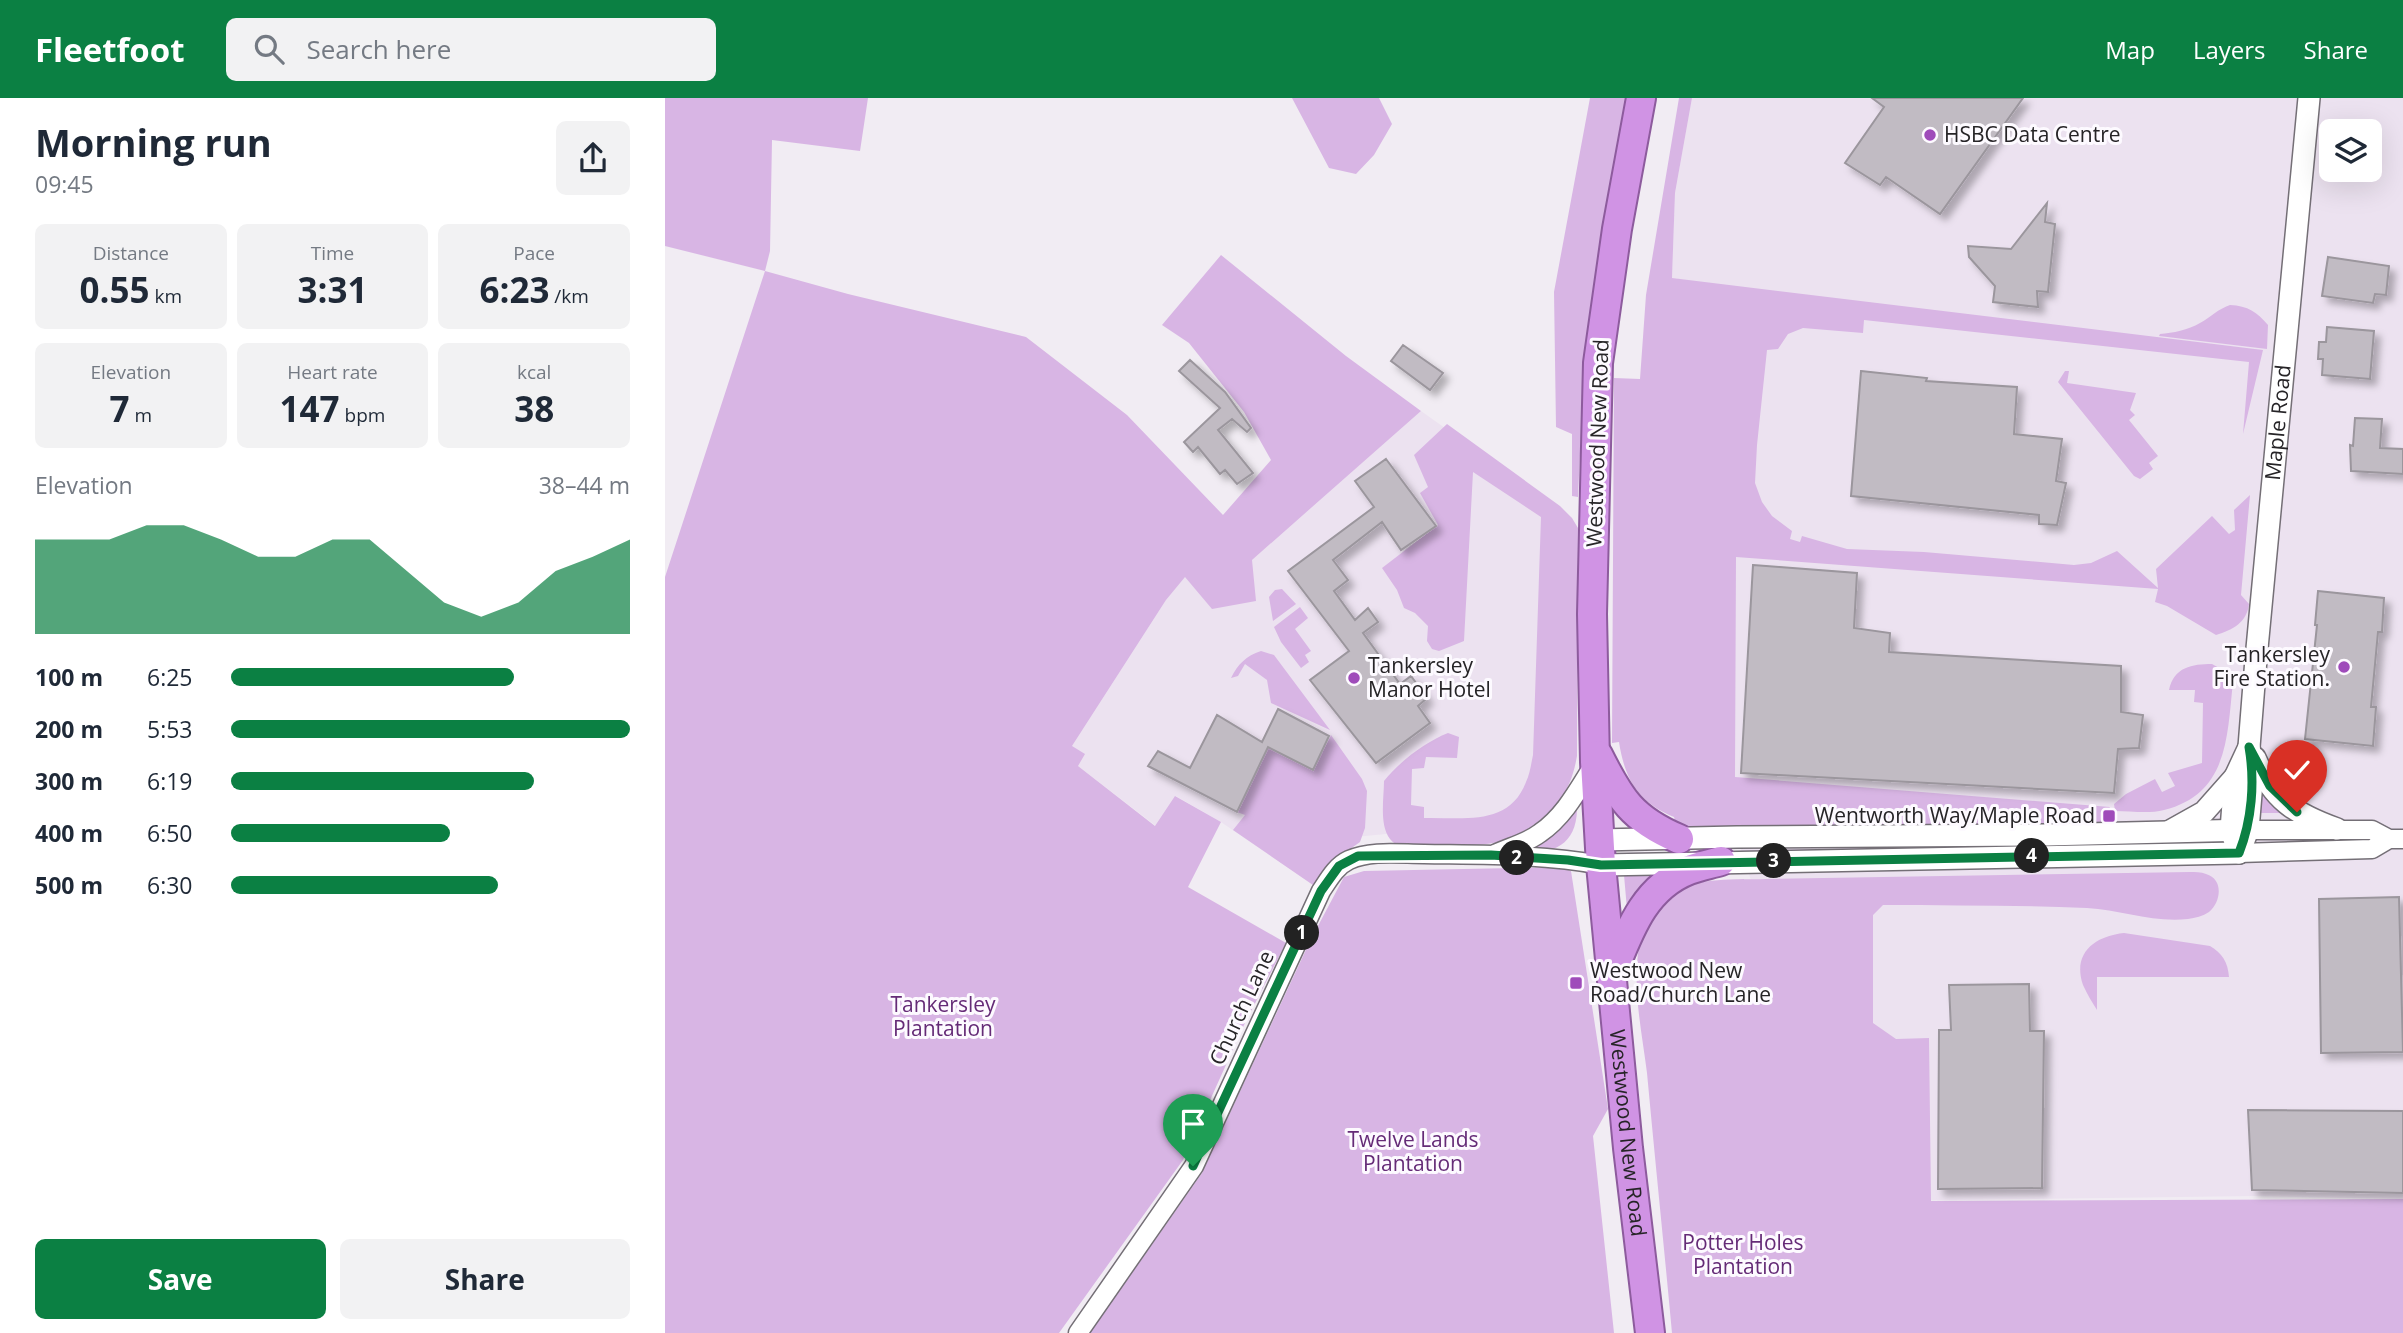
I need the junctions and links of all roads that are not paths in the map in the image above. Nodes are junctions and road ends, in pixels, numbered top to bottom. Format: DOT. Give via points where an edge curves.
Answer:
graph roads {
  1 [pos="1641,98"];
  2 [pos="2309,98"];
  3 [pos="2249,747"];
  4 [pos="1595,756"];
  5 [pos="2235,777"];
  6 [pos="2337,829"];
  7 [pos="2239,830"];
  8 [pos="2165,833"];
  9 [pos="1679,839"];
  10 [pos="2396,839"];
  11 [pos="1600,853"];
  12 [pos="2239,853"];
  13 [pos="1491,855"];
  14 [pos="1721,861"];
  15 [pos="1612,975"];
  16 [pos="1078,1333"];
  17 [pos="1650,1333"];
  1 -- 4 [label="highway, Westwood New Road" via="1598,363 1592,614"];
  2 -- 3 [label="street, Maple Road"];
  3 -- 5 [label="street, Maple Road"];
  3 -- 6 [label="street" via="2283,801"];
  3 -- 7 [label="street, Maple Road" via="2253,770"];
  4 -- 9 [label="highway" via="1636,815"];
  4 -- 11 [label="highway, Westwood New Road"];
  4 -- 13 [label="street, Church Lane" via="1574,797 1551,825 1526,842"];
  5 -- 7 [label="street, Maple Road"];
  5 -- 8 [label="street" via="2204,812"];
  6 -- 7 [label="street"];
  6 -- 10 [label="street" via="2372,830"];
  7 -- 8 [label="street"];
  7 -- 12 [label="street, Maple Road"];
  8 -- 9 [label="street"];
  9 -- 11 [label="street"];
  10 -- 12 [label="street" via="2372,849"];
  11 -- 13 [label="street, Church Lane" via="1568,860"];
  11 -- 14 [label="street"];
  11 -- 15 [label="highway, Westwood New Road"];
  12 -- 14 [label="street"];
  13 -- 16 [label="street, Church Lane" via="1371,855 1347,861 1333,873 1193,1166"];
  14 -- 15 [label="highway" via="1689,870 1659,888 1635,918"];
  15 -- 17 [label="highway, Westwood New Road"];
}
